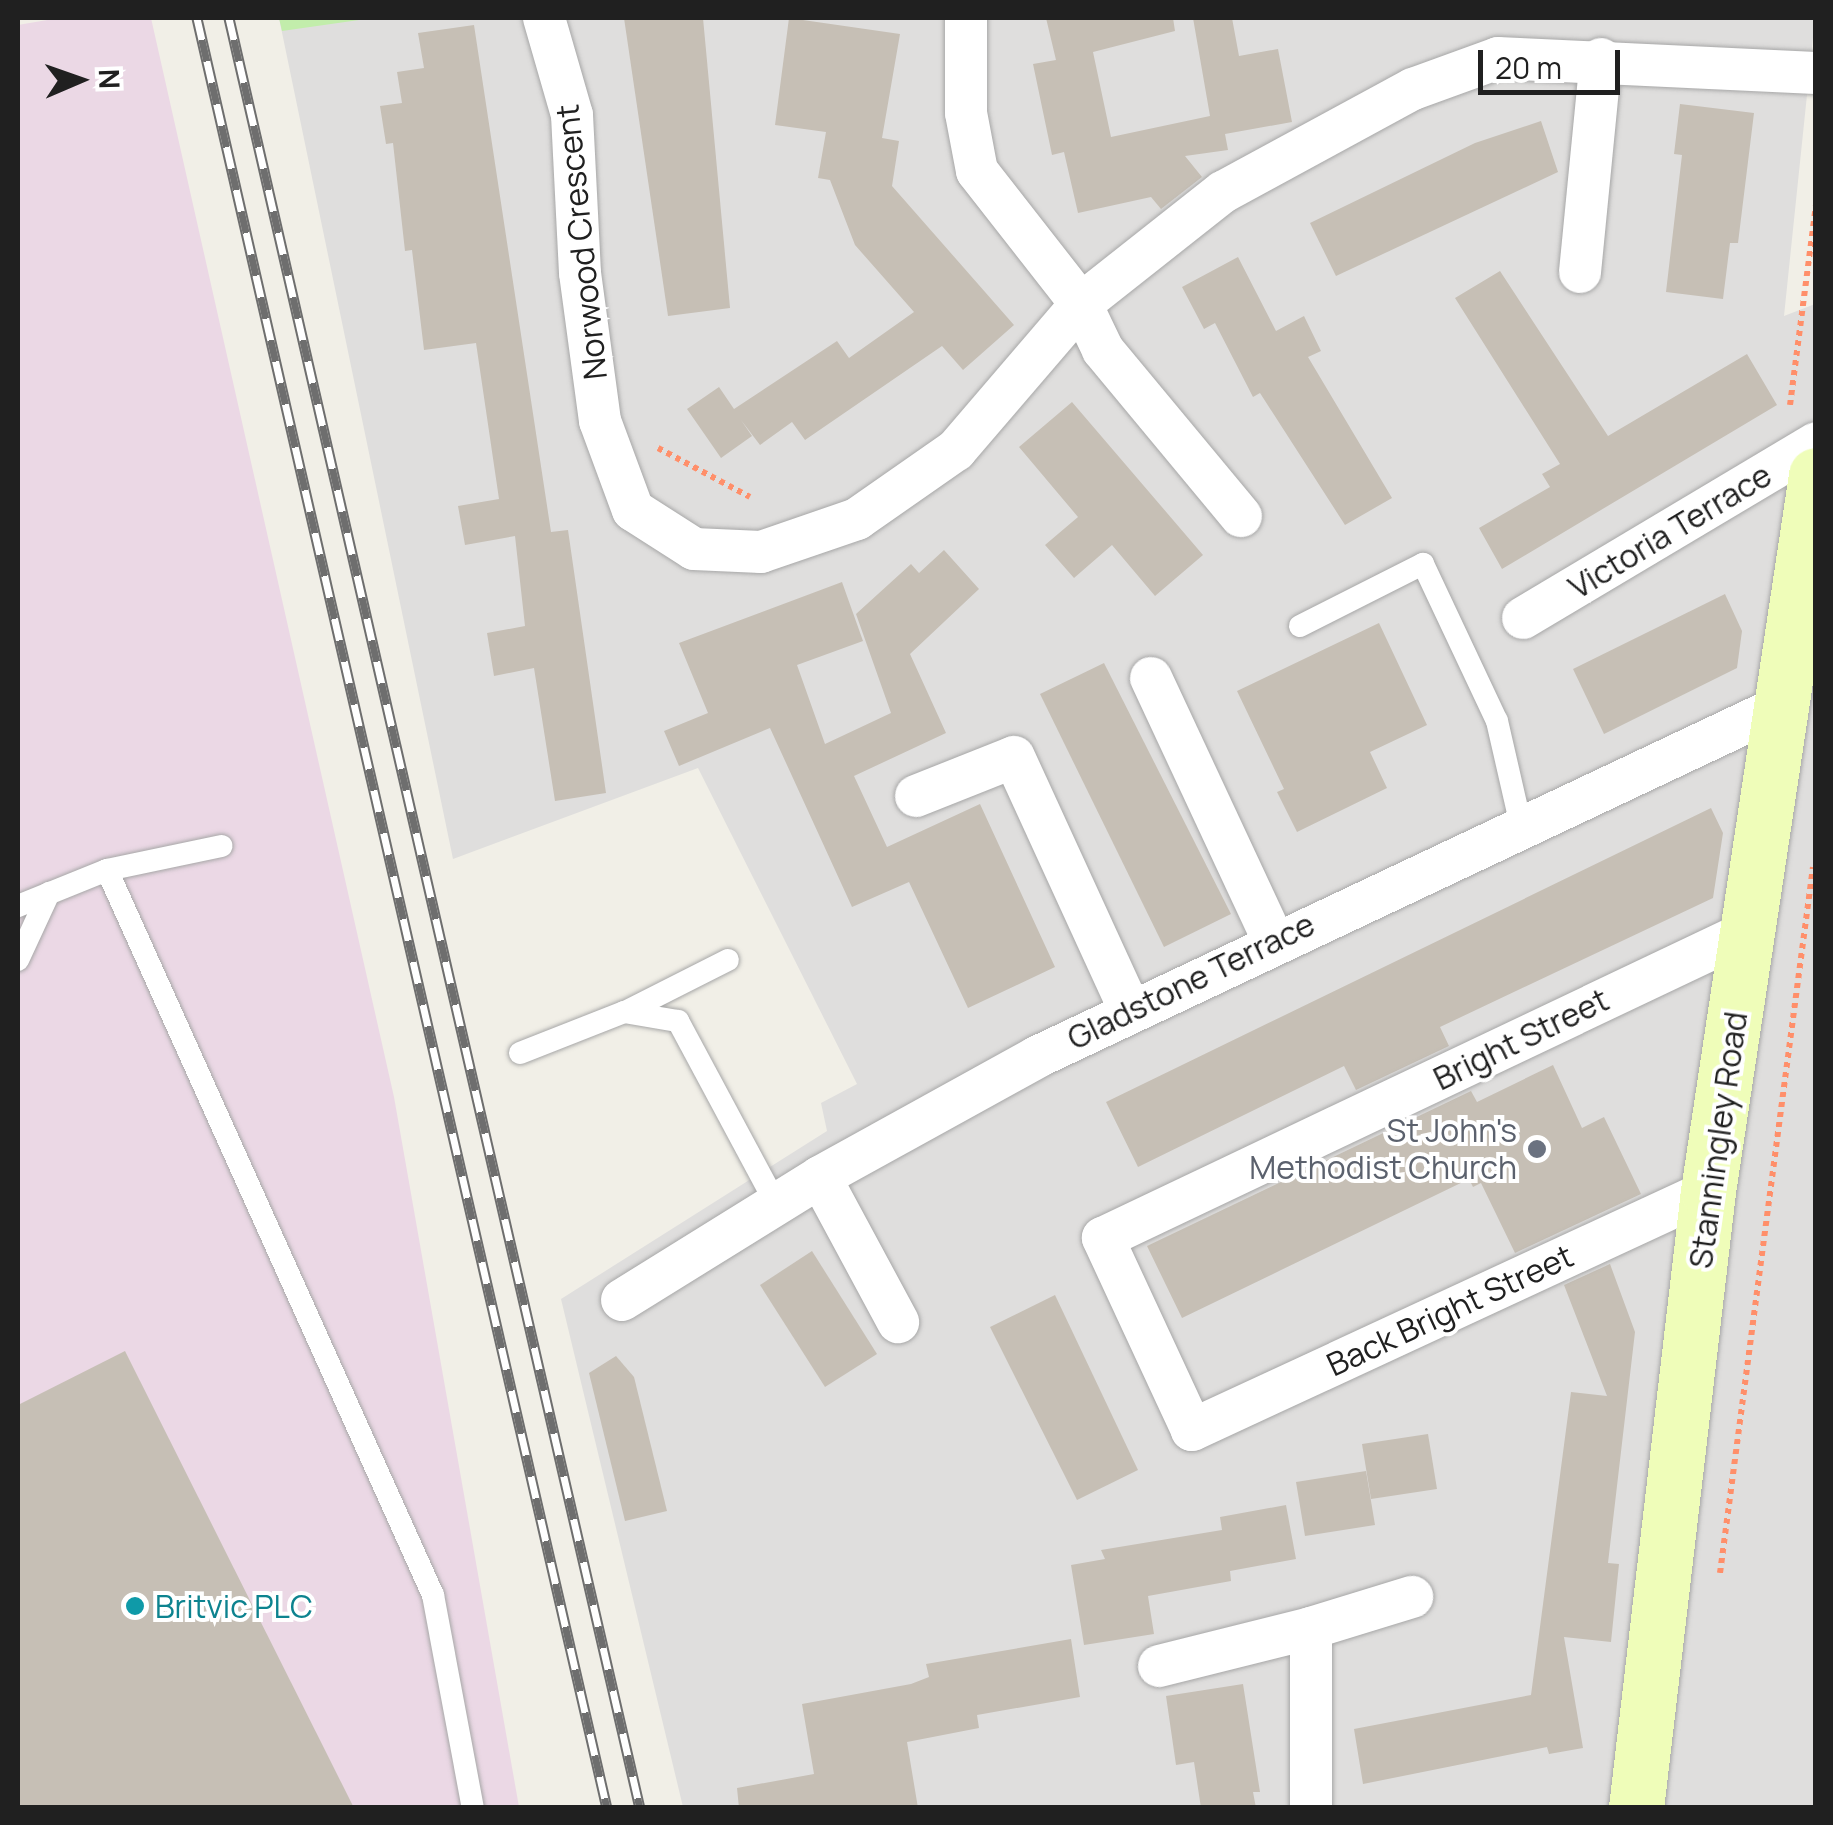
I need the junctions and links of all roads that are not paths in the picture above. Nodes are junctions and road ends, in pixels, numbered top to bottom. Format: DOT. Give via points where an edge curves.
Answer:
graph roads {
  1 [pos="544,18"];
  2 [pos="966,18"];
  3 [pos="1601,59"];
  4 [pos="1816,73"];
  5 [pos="1580,272"];
  6 [pos="1081,304"];
  7 [pos="1816,443"];
  8 [pos="1816,475"];
  9 [pos="1241,516"];
  10 [pos="1524,618"];
  11 [pos="1300,626"];
  12 [pos="1151,678"];
  13 [pos="1783,705"];
  14 [pos="916,796"];
  15 [pos="1521,826"];
  16 [pos="222,846"];
  17 [pos="107,870"];
  18 [pos="49,893"];
  19 [pos="18,906"];
  20 [pos="1750,930"];
  21 [pos="1274,940"];
  22 [pos="18,960"];
  23 [pos="728,960"];
  24 [pos="1130,1010"];
  25 [pos="624,1012"];
  26 [pos="520,1054"];
  27 [pos="820,1176"];
  28 [pos="1708,1190"];
  29 [pos="776,1204"];
  30 [pos="622,1300"];
  31 [pos="898,1322"];
  32 [pos="1192,1430"];
  33 [pos="1412,1598"];
  34 [pos="1311,1628"];
  35 [pos="1160,1666"];
  36 [pos="472,1808"];
  37 [pos="1310,1808"];
  38 [pos="1636,1808"];
  1 -- 6 [label="street, Norwood Crescent" via="572,115 580,273 600,421 633,510 694,549 761,552 857,519 956,450"];
  2 -- 6 [label="street" via="966,113 977,171"];
  3 -- 4 [label="street, Norwood Crescent"];
  3 -- 5 [label="street"];
  3 -- 6 [label="street, Norwood Crescent" via="1498,58 1413,89 1223,192"];
  6 -- 9 [label="street" via="1103,350"];
  7 -- 10 [label="street, Victoria Terrace"];
  8 -- 13 [label="main road, Stanningley Road"];
  11 -- 15 [label="lane" via="1424,564 1497,721"];
  12 -- 21 [label="street"];
  13 -- 15 [label="street, Gladstone Terrace"];
  13 -- 20 [label="main road, Stanningley Road"];
  14 -- 24 [label="street" via="1014,758"];
  15 -- 21 [label="street, Gladstone Terrace"];
  16 -- 17 [label="lane"];
  17 -- 18 [label="lane"];
  17 -- 36 [label="lane" via="433,1594"];
  18 -- 19 [label="lane"];
  18 -- 22 [label="lane"];
  20 -- 28 [label="main road, Stanningley Road"];
  20 -- 32 [label="street, Bright Street" via="1103,1238"];
  21 -- 24 [label="street, Gladstone Terrace"];
  23 -- 25 [label="lane"];
  24 -- 27 [label="street, Gladstone Terrace"];
  25 -- 26 [label="lane"];
  25 -- 29 [label="lane" via="678,1021"];
  27 -- 29 [label="street, Gladstone Terrace"];
  27 -- 31 [label="street"];
  28 -- 32 [label="street, Back Bright Street"];
  28 -- 38 [label="main road, Stanningley Road"];
  29 -- 30 [label="street, Gladstone Terrace"];
  33 -- 34 [label="street"];
  34 -- 35 [label="street"];
  34 -- 37 [label="street"];
}
